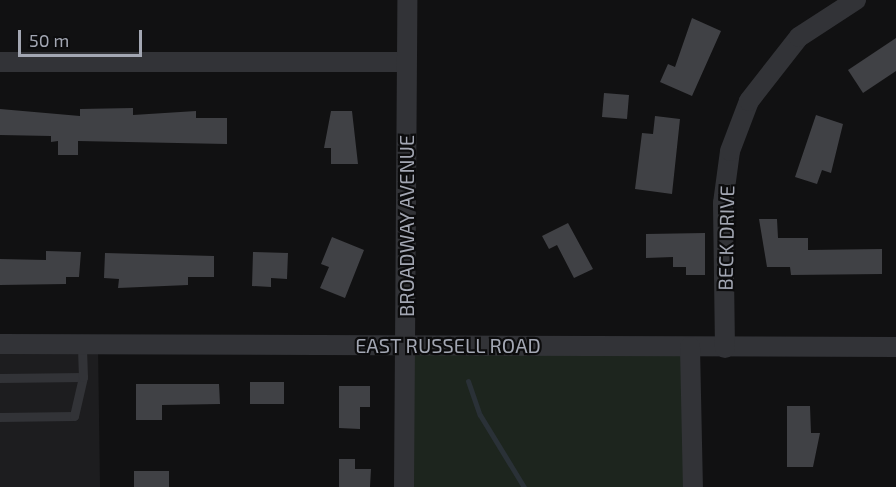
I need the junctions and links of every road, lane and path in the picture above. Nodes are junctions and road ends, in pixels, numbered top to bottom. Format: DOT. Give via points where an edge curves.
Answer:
graph roads {
  1 [pos="407,0"];
  2 [pos="856,0"];
  3 [pos="0,62"];
  4 [pos="406,62"];
  5 [pos="82,344"];
  6 [pos="406,344"];
  7 [pos="0,345"];
  8 [pos="690,347"];
  9 [pos="896,347"];
  10 [pos="725,348"];
  11 [pos="83,377"];
  12 [pos="0,378"];
  13 [pos="0,417"];
  14 [pos="404,487"];
  15 [pos="693,487"];
  1 -- 4 [label="street, BROADWAY AVENUE"];
  2 -- 10 [label="street, BECK DRIVE" via="799,37 749,101 730,151 723,203"];
  3 -- 4 [label="street"];
  4 -- 6 [label="street, BROADWAY AVENUE"];
  5 -- 6 [label="street, EAST RUSSELL ROAD"];
  5 -- 7 [label="street, EAST RUSSELL ROAD"];
  5 -- 11 [label="lane"];
  6 -- 8 [label="street, EAST RUSSELL ROAD"];
  6 -- 14 [label="street, BROADWAY AVENUE"];
  8 -- 10 [label="street, EAST RUSSELL ROAD"];
  8 -- 15 [label="street"];
  9 -- 10 [label="street, EAST RUSSELL ROAD"];
  11 -- 12 [label="lane"];
  11 -- 13 [label="lane" via="74,416"];
}
